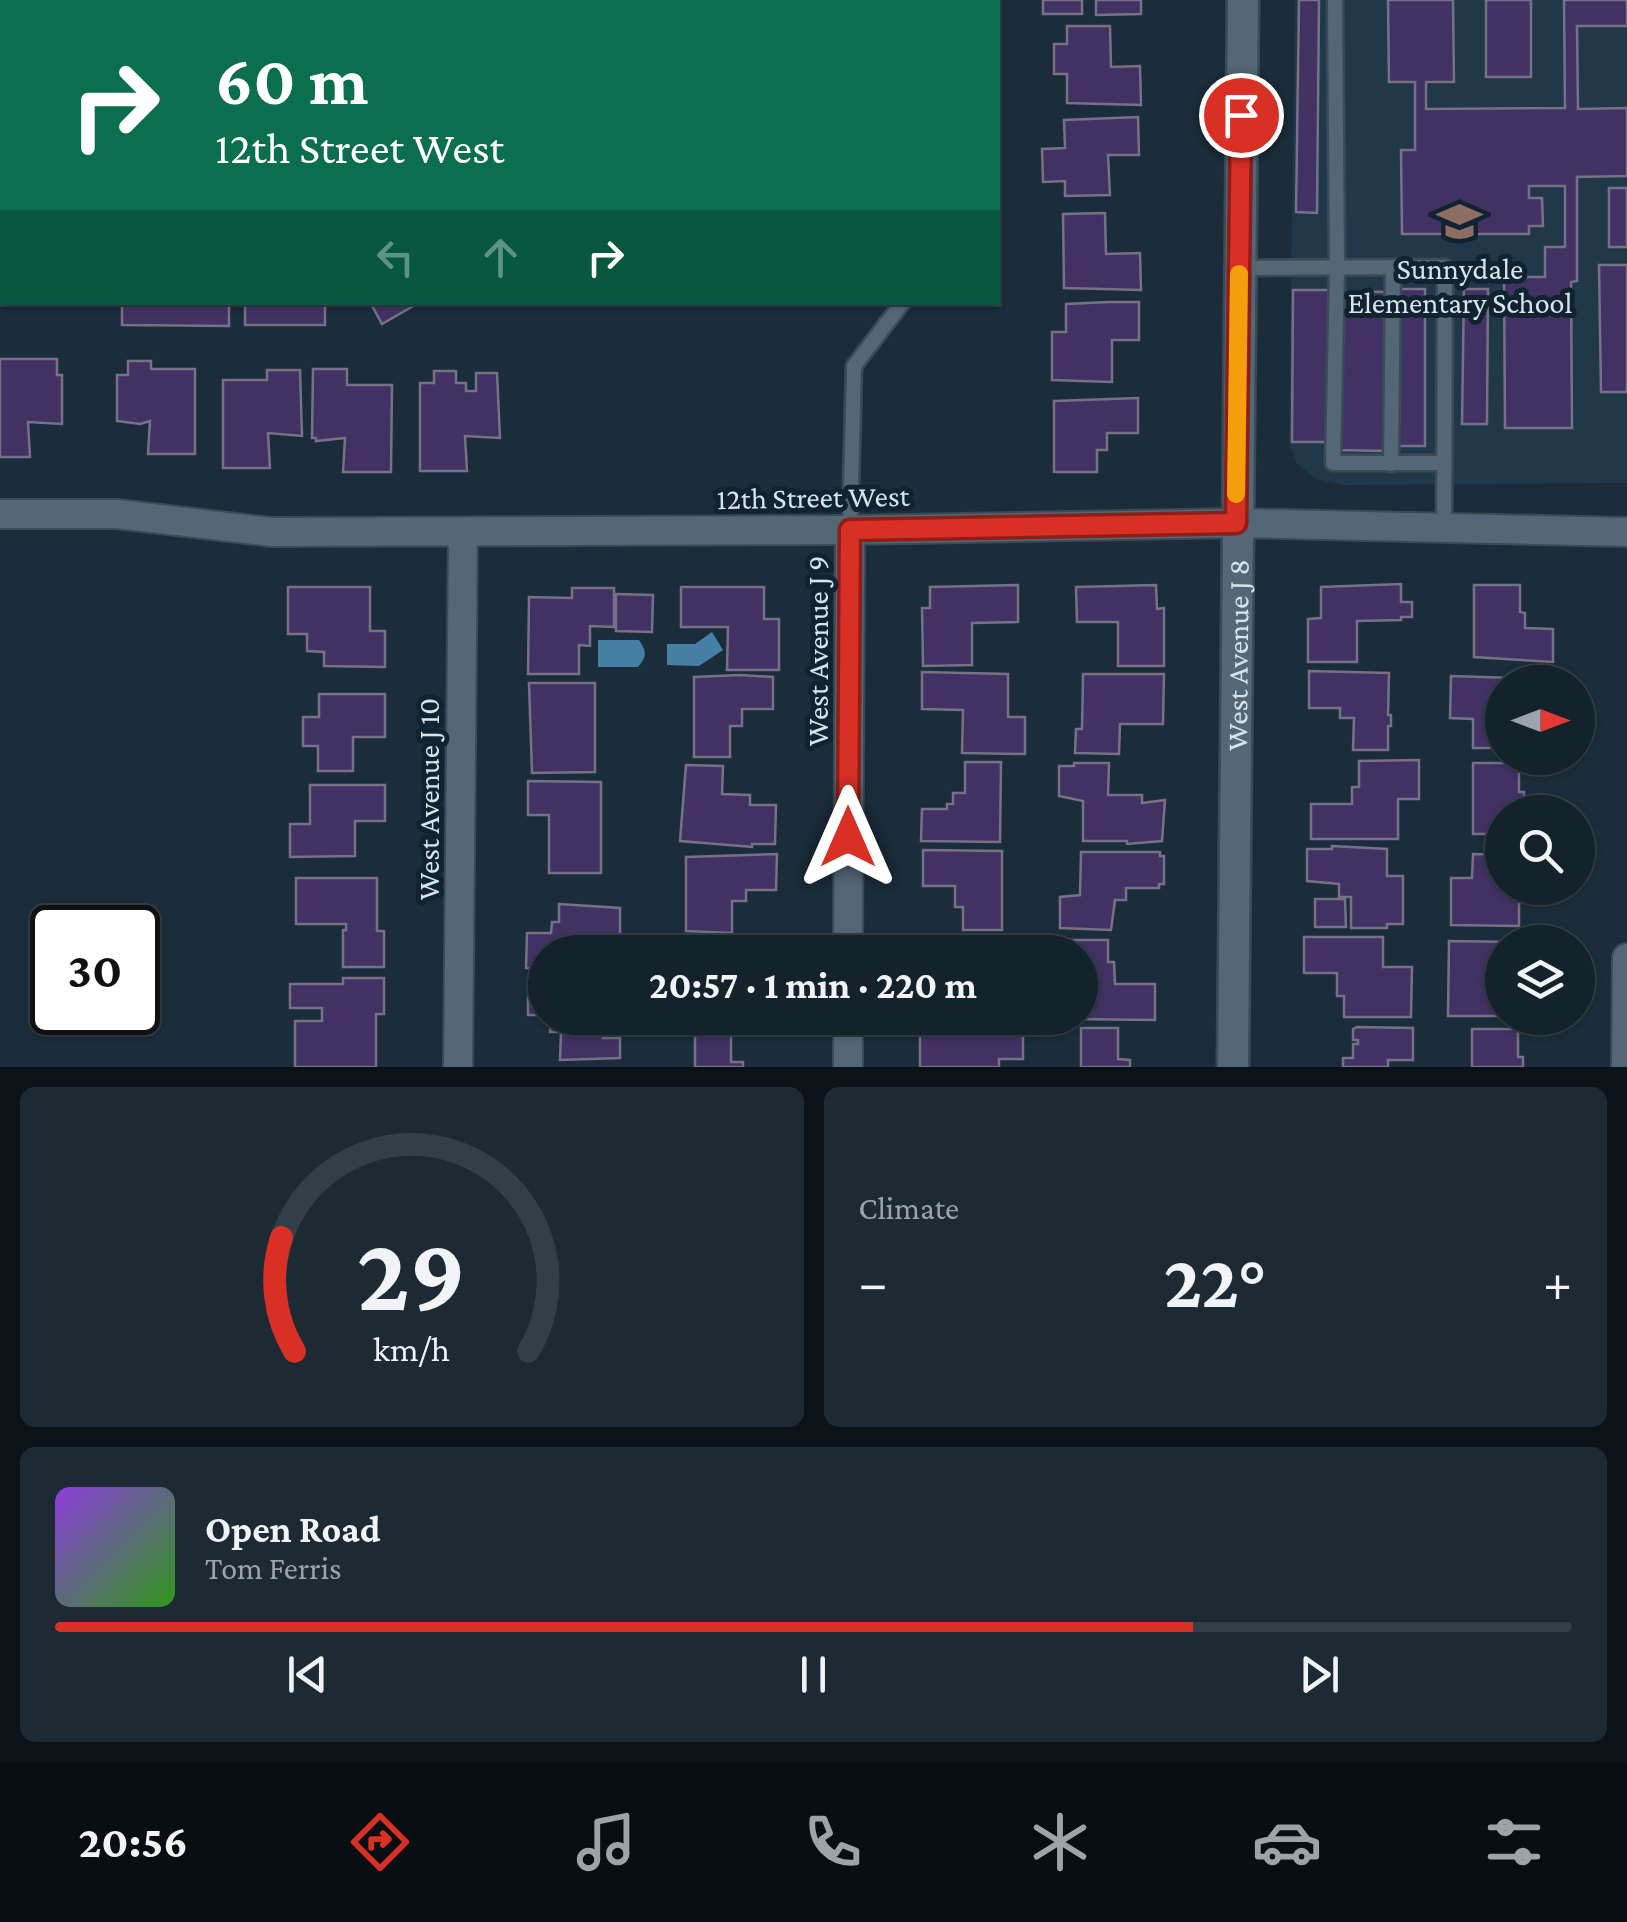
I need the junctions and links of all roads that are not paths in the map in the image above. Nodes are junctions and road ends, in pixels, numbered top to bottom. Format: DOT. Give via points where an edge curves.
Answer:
graph roads {
  1 [pos="1243,0"];
  2 [pos="1335,0"];
  3 [pos="1393,267"];
  4 [pos="1239,268"];
  5 [pos="1337,268"];
  6 [pos="901,305"];
  7 [pos="1444,463"];
  8 [pos="1392,464"];
  9 [pos="0,514"];
  10 [pos="1236,523"];
  11 [pos="1444,528"];
  12 [pos="850,530"];
  13 [pos="462,532"];
  14 [pos="1627,532"];
  15 [pos="848,935"];
  16 [pos="1627,958"];
  17 [pos="848,1035"];
  18 [pos="458,1067"];
  19 [pos="848,1067"];
  20 [pos="1233,1067"];
  21 [pos="1626,1067"];
  1 -- 4 [label="street, West Avenue J 8"];
  2 -- 5 [label="lane"];
  3 -- 5 [label="lane"];
  3 -- 7 [label="lane" via="1445,267"];
  3 -- 8 [label="lane"];
  4 -- 5 [label="lane"];
  4 -- 10 [label="street, West Avenue J 8"];
  5 -- 8 [label="lane" via="1333,463"];
  6 -- 12 [label="lane" via="854,366"];
  7 -- 8 [label="lane"];
  7 -- 11 [label="lane"];
  9 -- 13 [label="street, 12th Street West" via="117,514 270,532"];
  10 -- 11 [label="street, 12th Street West"];
  10 -- 12 [label="street, 12th Street West"];
  10 -- 20 [label="street, West Avenue J 8"];
  11 -- 14 [label="street, 12th Street West"];
  12 -- 13 [label="street, 12th Street West"];
  12 -- 15 [label="street, West Avenue J 9"];
  13 -- 18 [label="street, West Avenue J 10"];
  16 -- 21 [label="street"];
  17 -- 19 [label="street"];
}
